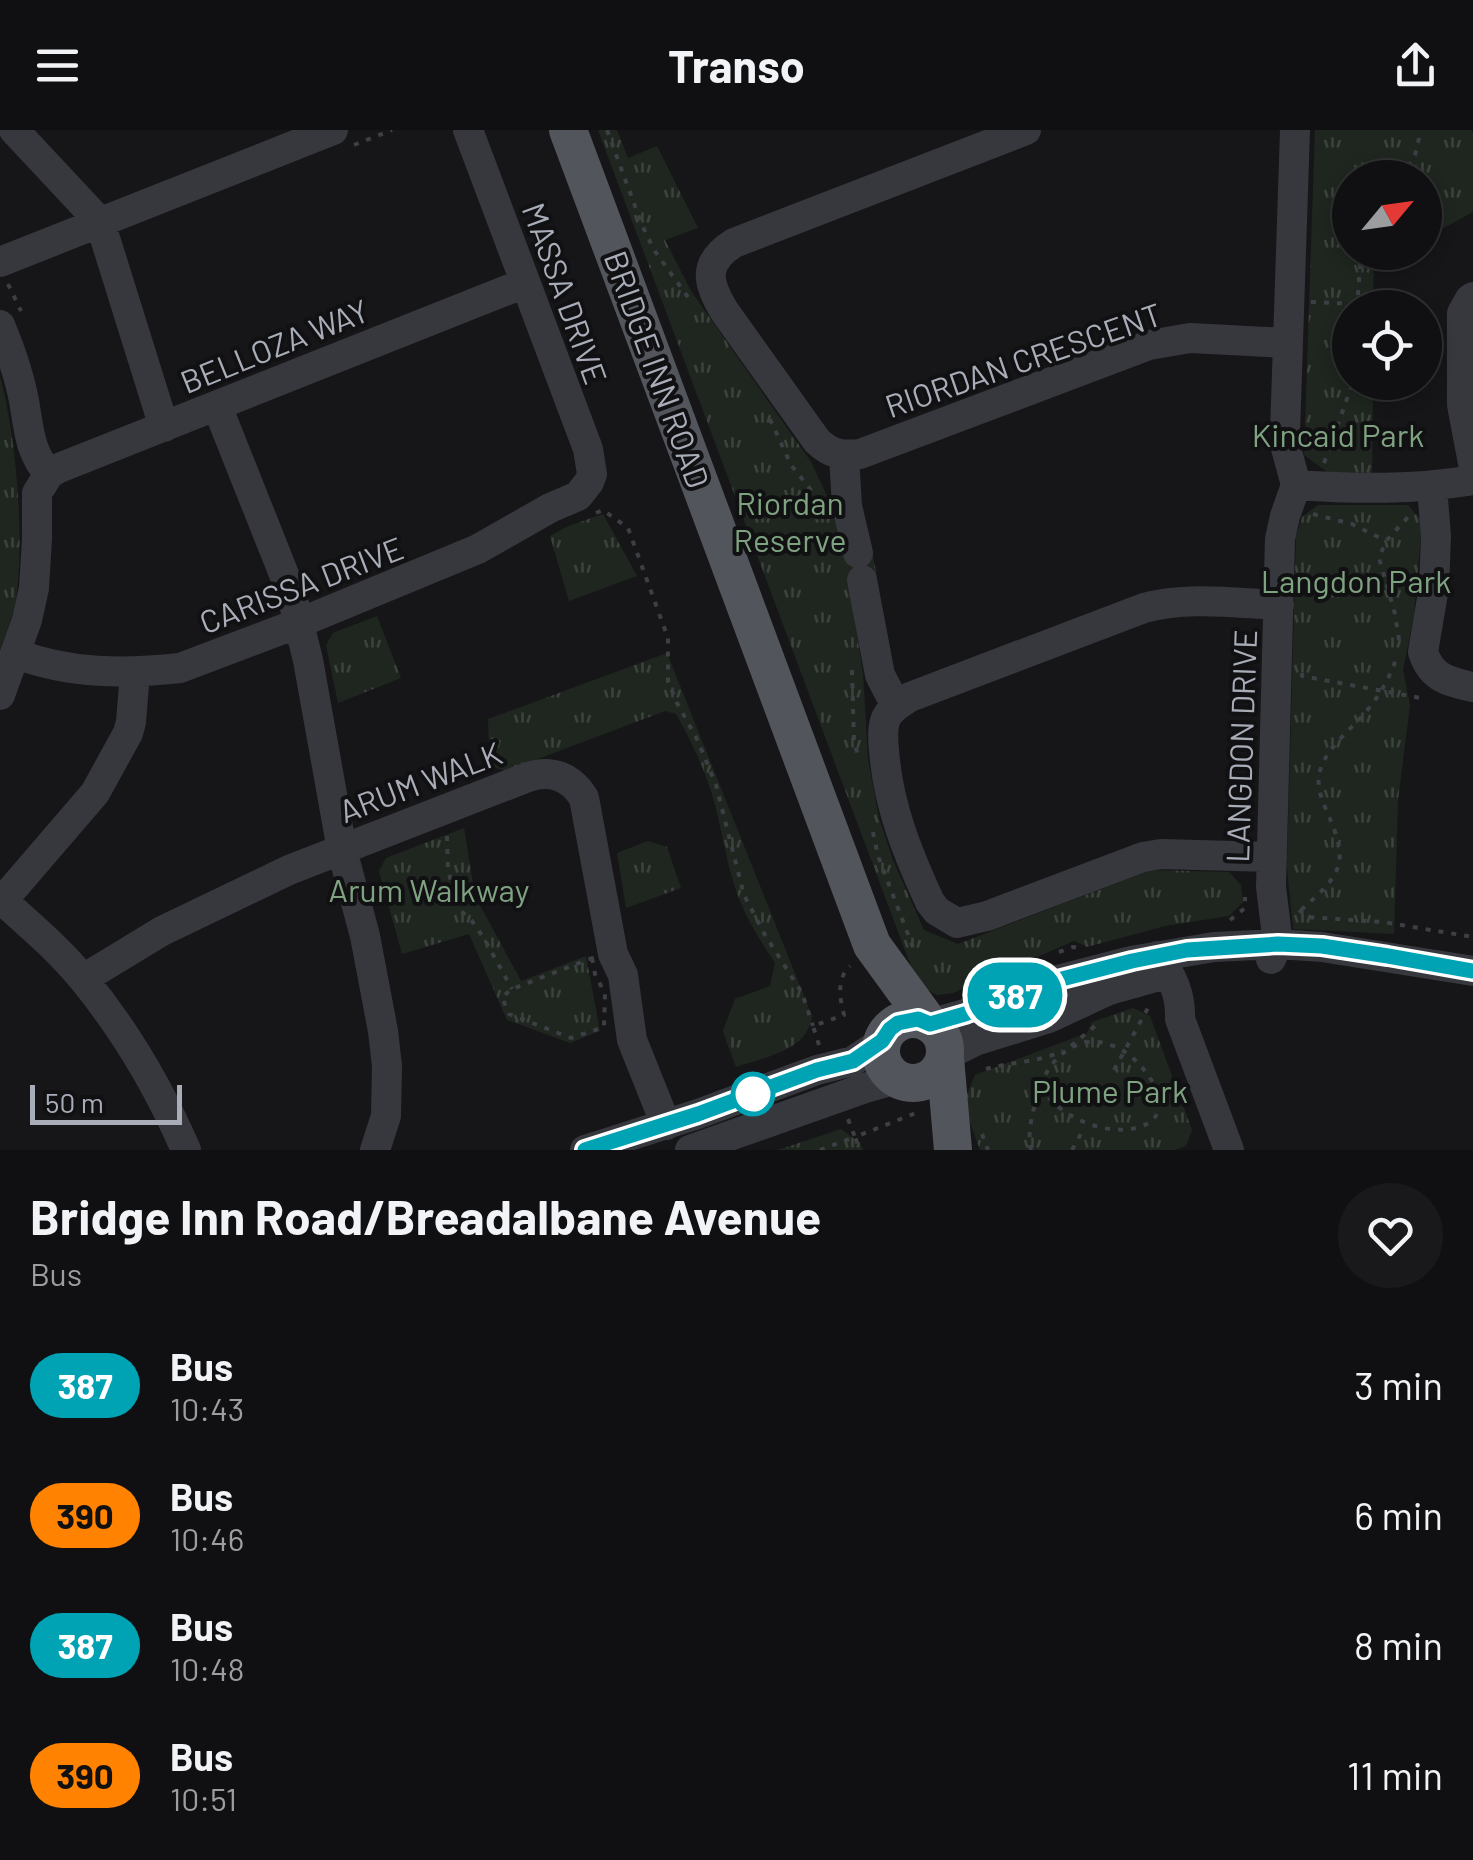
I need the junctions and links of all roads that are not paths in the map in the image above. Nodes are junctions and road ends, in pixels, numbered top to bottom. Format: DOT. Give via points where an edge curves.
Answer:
graph roads {
  1 [pos="14,130"];
  2 [pos="333,130"];
  3 [pos="468,130"];
  4 [pos="568,130"];
  5 [pos="1026,130"];
  6 [pos="1295,130"];
  7 [pos="100,222"];
  8 [pos="0,262"];
  9 [pos="526,284"];
  10 [pos="1473,298"];
  11 [pos="0,325"];
  12 [pos="1287,342"];
  13 [pos="217,406"];
  14 [pos="164,427"];
  15 [pos="844,456"];
  16 [pos="1473,462"];
  17 [pos="50,474"];
  18 [pos="1473,480"];
  19 [pos="1432,487"];
  20 [pos="584,489"];
  21 [pos="1310,499"];
  22 [pos="1279,605"];
  23 [pos="300,623"];
  24 [pos="17,654"];
  25 [pos="134,673"];
  26 [pos="1473,687"];
  27 [pos="0,696"];
  28 [pos="896,706"];
  29 [pos="342,850"];
  30 [pos="1271,872"];
  31 [pos="2,899"];
  32 [pos="872,945"];
  33 [pos="1270,949"];
  34 [pos="1473,971"];
  35 [pos="83,979"];
  36 [pos="1155,983"];
  37 [pos="883,1039"];
  38 [pos="937,1040"];
  39 [pos="898,1080"];
  40 [pos="386,1116"];
  41 [pos="666,1126"];
  42 [pos="186,1150"];
  43 [pos="375,1150"];
  44 [pos="399,1150"];
  45 [pos="584,1150"];
  46 [pos="690,1150"];
  47 [pos="950,1150"];
  48 [pos="1229,1150"];
  1 -- 7 [label="street"];
  2 -- 7 [label="street"];
  3 -- 9 [label="street, MASSA DRIVE"];
  4 -- 32 [label="main road, BRIDGE INN ROAD"];
  5 -- 15 [label="street" via="734,242 711,264 714,294 725,312 817,441"];
  6 -- 12 [label="street, LANGDON DRIVE"];
  7 -- 8 [label="street"];
  7 -- 14 [label="street"];
  9 -- 13 [label="street, BELLOZA WAY"];
  9 -- 20 [label="street, MASSA DRIVE" via="592,463"];
  10 -- 16 [label="street" via="1462,314 1462,406"];
  11 -- 17 [label="street" via="30,440"];
  12 -- 15 [label="street, RIORDAN CRESCENT" via="1190,338 1149,345"];
  12 -- 21 [label="street, LANGDON DRIVE" via="1286,448"];
  13 -- 14 [label="street, BELLOZA WAY"];
  13 -- 23 [label="street"];
  14 -- 17 [label="street, BELLOZA WAY"];
  15 -- 28 [label="street" via="880,675"];
  17 -- 24 [label="street" via="37,493 34,588"];
  18 -- 19 [label="street"];
  19 -- 21 [label="street"];
  19 -- 26 [label="street" via="1434,587 1423,652 1433,673"];
  20 -- 23 [label="street, CARISSA DRIVE" via="460,559"];
  21 -- 22 [label="street, LANGDON DRIVE" via="1285,516"];
  22 -- 28 [label="street" via="1162,603"];
  22 -- 30 [label="street, LANGDON DRIVE"];
  23 -- 25 [label="street, CARISSA DRIVE" via="180,668"];
  23 -- 29 [label="street"];
  24 -- 25 [label="street, CARISSA DRIVE" via="63,668"];
  24 -- 27 [label="street"];
  25 -- 31 [label="street" via="128,733 95,792"];
  28 -- 30 [label="street" via="883,735 890,800 930,902 958,922 1161,854"];
  29 -- 35 [label="street, ARUM WALK" via="162,931"];
  29 -- 40 [label="street" via="377,989"];
  29 -- 41 [label="street, ARUM WALK" via="539,773 571,782 584,798 632,1040"];
  30 -- 33 [label="street, LANGDON DRIVE" via="1264,912"];
  31 -- 35 [label="street"];
  32 -- 37 [label="main road, BRIDGE INN ROAD"];
  32 -- 38 [label="main road, BRIDGE INN ROAD"];
  33 -- 34 [label="street" via="1355,952"];
  33 -- 36 [label="street"];
  35 -- 42 [label="street" via="130,1047"];
  36 -- 38 [label="street" via="1050,982 965,1014"];
  36 -- 48 [label="street" via="1180,1004 1167,1016"];
  37 -- 38 [label="main road" via="898,1023 918,1019"];
  37 -- 39 [label="main road" via="883,1062"];
  37 -- 41 [label="street" via="853,1061"];
  38 -- 39 [label="main road" via="935,1075 918,1083"];
  38 -- 47 [label="main road"];
  39 -- 46 [label="street"];
  39 -- 47 [label="main road"];
  40 -- 43 [label="street"];
  40 -- 44 [label="street"];
  41 -- 45 [label="street"];
}
